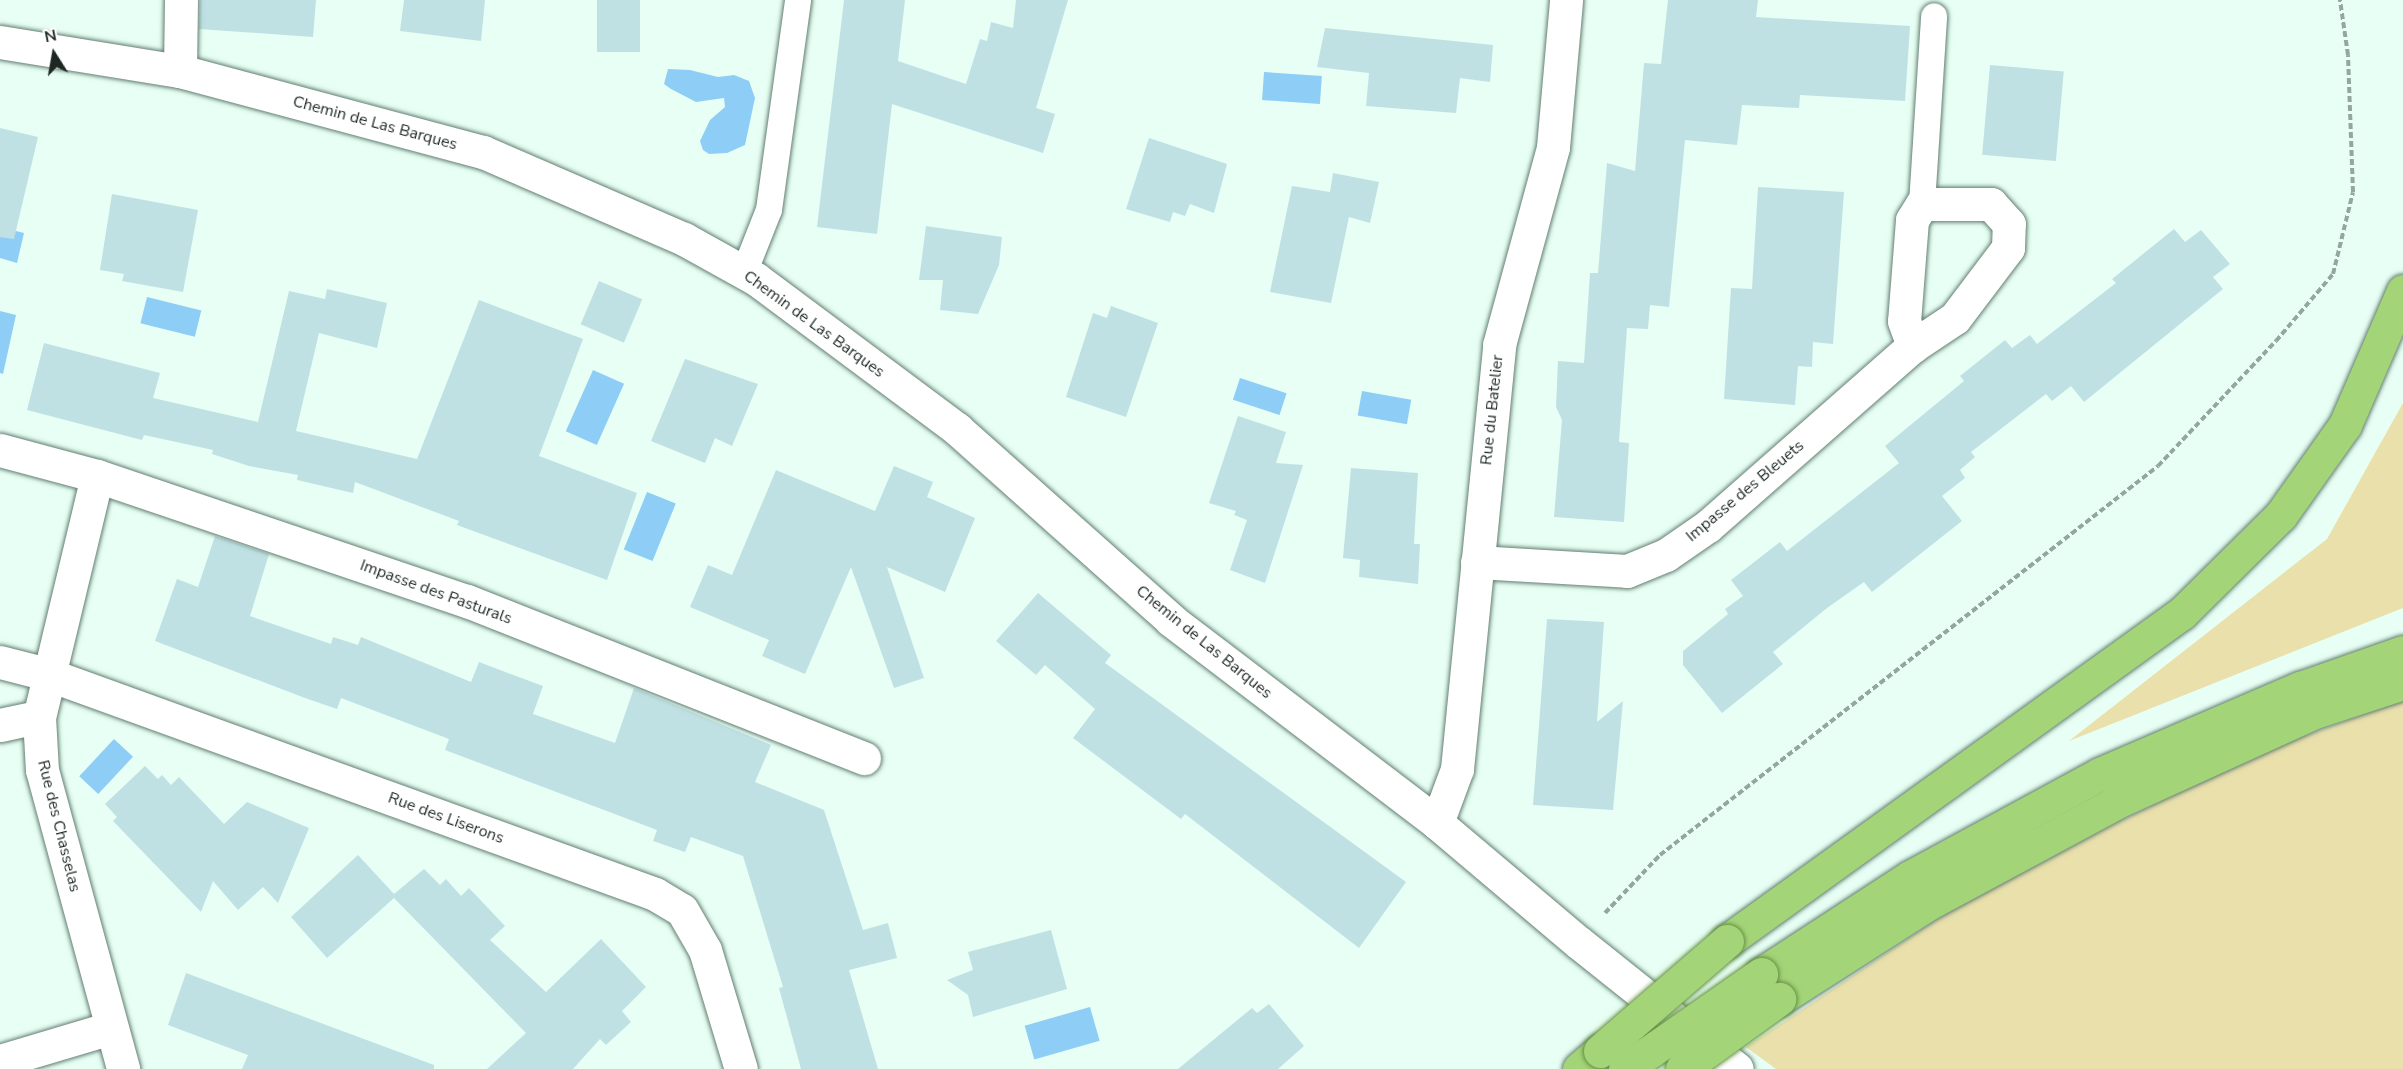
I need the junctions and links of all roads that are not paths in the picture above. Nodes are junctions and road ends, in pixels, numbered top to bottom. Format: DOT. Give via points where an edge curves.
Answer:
graph roads {
  1 [pos="181,0"];
  2 [pos="798,0"];
  3 [pos="1566,0"];
  4 [pos="1934,16"];
  5 [pos="0,42"];
  6 [pos="180,71"];
  7 [pos="1922,204"];
  8 [pos="744,273"];
  9 [pos="2403,291"];
  10 [pos="1913,346"];
  11 [pos="0,450"];
  12 [pos="98,476"];
  13 [pos="1477,562"];
  14 [pos="2403,652"];
  15 [pos="0,662"];
  16 [pos="47,674"];
  17 [pos="2403,683"];
  18 [pos="39,717"];
  19 [pos="0,725"];
  20 [pos="864,758"];
  21 [pos="1437,823"];
  22 [pos="1770,987"];
  23 [pos="111,1028"];
  24 [pos="0,1061"];
  25 [pos="1601,1063"];
  26 [pos="123,1069"];
  27 [pos="741,1069"];
  28 [pos="1682,1069"];
  29 [pos="1737,1069"];
  1 -- 6 [label="street"];
  2 -- 8 [label="lane" via="769,210"];
  3 -- 13 [label="street, Rue du Batelier" via="1552,147 1499,345"];
  4 -- 7 [label="lane"];
  5 -- 6 [label="street, Chemin de Las Barques"];
  6 -- 8 [label="street, Chemin de Las Barques" via="483,152 684,239"];
  7 -- 10 [label="street" via="1912,220 1904,321"];
  7 -- 10 [label="street, Impasse des Bleuets" via="1991,204 2009,224 2008,248 1955,318"];
  8 -- 21 [label="street, Chemin de Las Barques" via="957,429 1171,620"];
  9 -- 25 [label="highway, bridge" via="2345,425 2281,515 2182,613 1727,941"];
  10 -- 13 [label="street, Impasse des Bleuets" via="1708,526 1666,555 1627,571"];
  11 -- 12 [label="street, Impasse des Pasturals"];
  12 -- 16 [label="street, Rue des Chasselas"];
  12 -- 20 [label="street, Impasse des Pasturals" via="467,601"];
  13 -- 21 [label="street, Rue du Batelier" via="1457,769"];
  14 -- 22 [label="highway" via="2300,688 2100,774 1910,878"];
  15 -- 16 [label="street, Rue des Liserons"];
  16 -- 18 [label="street, Rue des Chasselas"];
  16 -- 27 [label="street, Rue des Liserons" via="655,894 682,910 705,950"];
  17 -- 22 [label="highway" via="2312,713 2117,802"];
  18 -- 19 [label="street"];
  18 -- 23 [label="street, Rue des Chasselas" via="42,770"];
  21 -- 29 [label="street, Chemin de Las Barques"];
  22 -- 25 [label="highway, bridge"];
  22 -- 28 [label="highway, bridge"];
  23 -- 24 [label="street"];
  23 -- 26 [label="street, Rue des Chasselas"];
}
